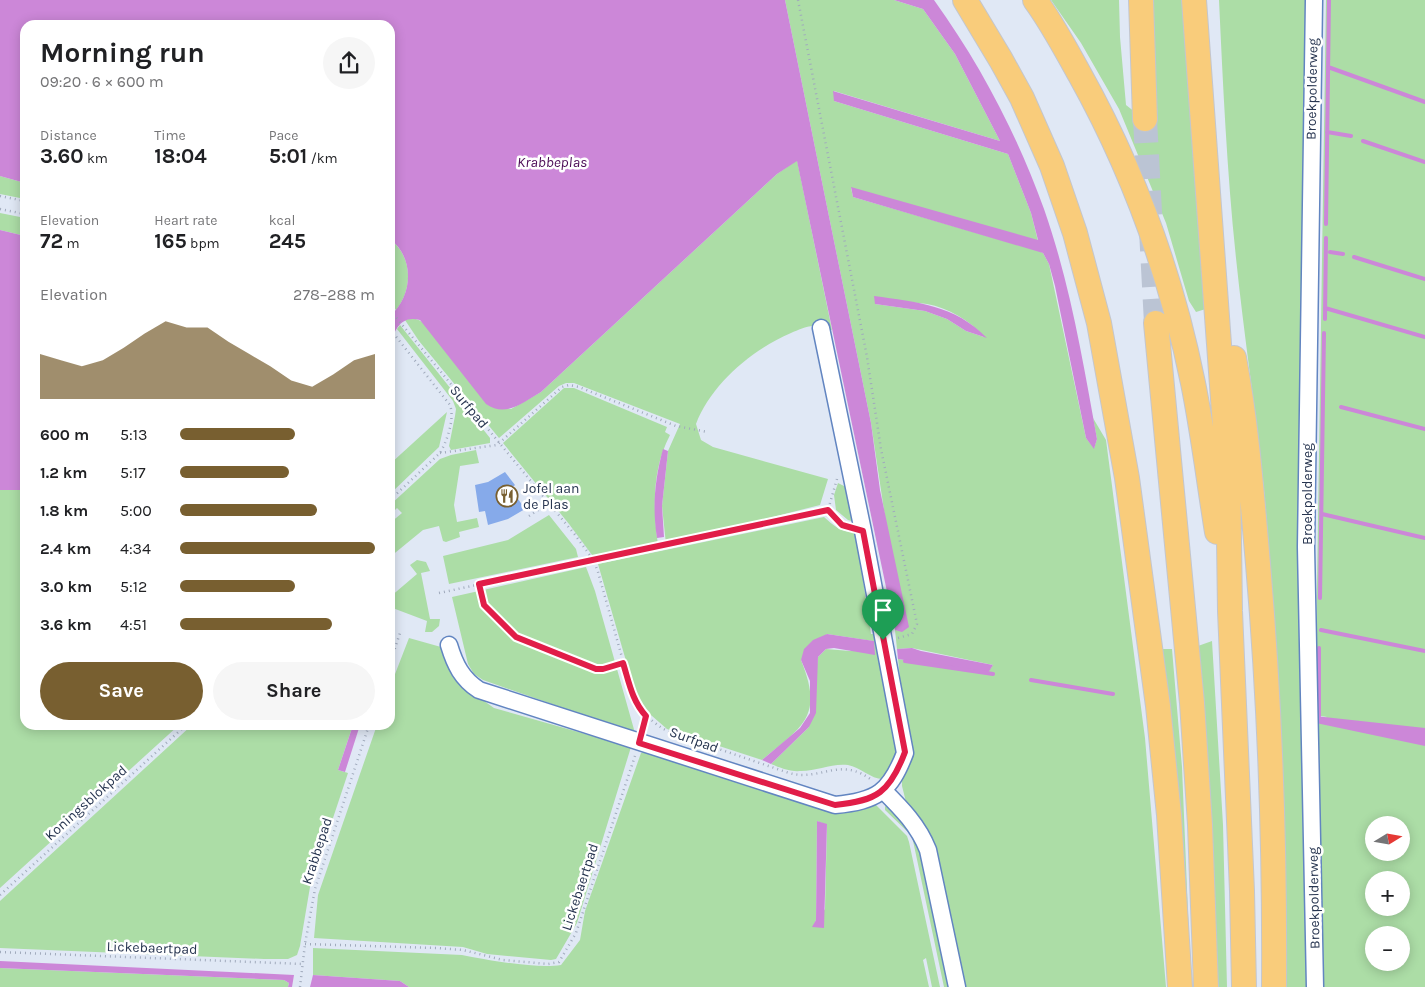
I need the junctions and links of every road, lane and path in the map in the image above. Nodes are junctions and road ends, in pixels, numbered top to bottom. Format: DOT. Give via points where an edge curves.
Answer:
graph roads {
  1 [pos="798,0"];
  2 [pos="964,0"];
  3 [pos="1035,0"];
  4 [pos="1141,0"];
  5 [pos="1194,0"];
  6 [pos="1314,0"];
  7 [pos="1145,119"];
  8 [pos="0,196"];
  9 [pos="20,200"];
  10 [pos="0,209"];
  11 [pos="20,213"];
  12 [pos="1212,254"];
  13 [pos="395,316"];
  14 [pos="1156,323"];
  15 [pos="821,328"];
  16 [pos="395,336"];
  17 [pos="708,432"];
  18 [pos="499,443"];
  19 [pos="440,453"];
  20 [pos="845,472"];
  21 [pos="395,495"];
  22 [pos="549,503"];
  23 [pos="828,510"];
  24 [pos="529,516"];
  25 [pos="863,531"];
  26 [pos="594,561"];
  27 [pos="479,584"];
  28 [pos="439,593"];
  29 [pos="1230,611"];
  30 [pos="401,630"];
  31 [pos="883,640"];
  32 [pos="449,645"];
  33 [pos="395,648"];
  34 [pos="623,663"];
  35 [pos="646,716"];
  36 [pos="181,730"];
  37 [pos="368,730"];
  38 [pos="639,743"];
  39 [pos="794,774"];
  40 [pos="801,779"];
  41 [pos="883,790"];
  42 [pos="0,895"];
  43 [pos="305,944"];
  44 [pos="0,952"];
  45 [pos="303,964"];
  46 [pos="300,987"];
  47 [pos="957,987"];
  48 [pos="1180,987"];
  49 [pos="1206,987"];
  50 [pos="1244,987"];
  51 [pos="1274,987"];
  52 [pos="1315,987"];
  1 -- 31 [label="path" via="917,624 912,634"];
  2 -- 48 [label="highway" via="1018,91 1052,166 1075,233 1098,323 1131,503 1158,706"];
  3 -- 29 [label="highway" via="1112,132 1148,217 1165,270 1194,384"];
  4 -- 7 [label="highway"];
  5 -- 12 [label="highway"];
  6 -- 52 [label="street, Broekpolderweg" via="1306,547"];
  8 -- 9 [label="path"];
  10 -- 11 [label="path"];
  12 -- 29 [label="highway" via="1228,468"];
  12 -- 51 [label="highway" via="1242,398 1260,582 1272,769"];
  13 -- 18 [label="path, Surfpad"];
  14 -- 49 [label="highway" via="1192,703"];
  15 -- 20 [label="street, Surfpad"];
  16 -- 19 [label="path" via="452,410"];
  17 -- 18 [label="path" via="676,426 569,385"];
  18 -- 19 [label="path"];
  18 -- 22 [label="path, Surfpad"];
  19 -- 21 [label="path"];
  20 -- 23 [label="path"];
  20 -- 25 [label="street, Surfpad"];
  22 -- 24 [label="path"];
  22 -- 26 [label="path, Surfpad"];
  23 -- 25 [label="path" via="842,525"];
  23 -- 26 [label="path"];
  25 -- 31 [label="street, Surfpad"];
  26 -- 27 [label="path"];
  26 -- 34 [label="path, Surfpad"];
  27 -- 28 [label="path"];
  27 -- 34 [label="path" via="484,605 516,637 596,669"];
  29 -- 50 [label="highway"];
  30 -- 33 [label="path"];
  31 -- 41 [label="street, Surfpad" via="905,752 898,772"];
  32 -- 38 [label="street, Surfpad" via="460,674 479,690"];
  34 -- 35 [label="path, Surfpad" via="632,693"];
  35 -- 38 [label="path, Lickebaertpad"];
  35 -- 39 [label="path, Surfpad" via="669,732"];
  36 -- 42 [label="path, Koningsblokpad"];
  37 -- 43 [label="path, Krabbepad" via="314,889"];
  38 -- 41 [label="street, Surfpad" via="835,805 855,803 874,797"];
  38 -- 43 [label="path, Lickebaertpad" via="576,933 559,962 503,960 463,950"];
  39 -- 40 [label="path"];
  39 -- 41 [label="path, Surfpad" via="853,770"];
  41 -- 47 [label="street" via="921,832 928,850"];
  43 -- 45 [label="path, Krabbepad"];
  44 -- 45 [label="path, Lickebaertpad"];
  45 -- 46 [label="path, Krabbepad"];
}
